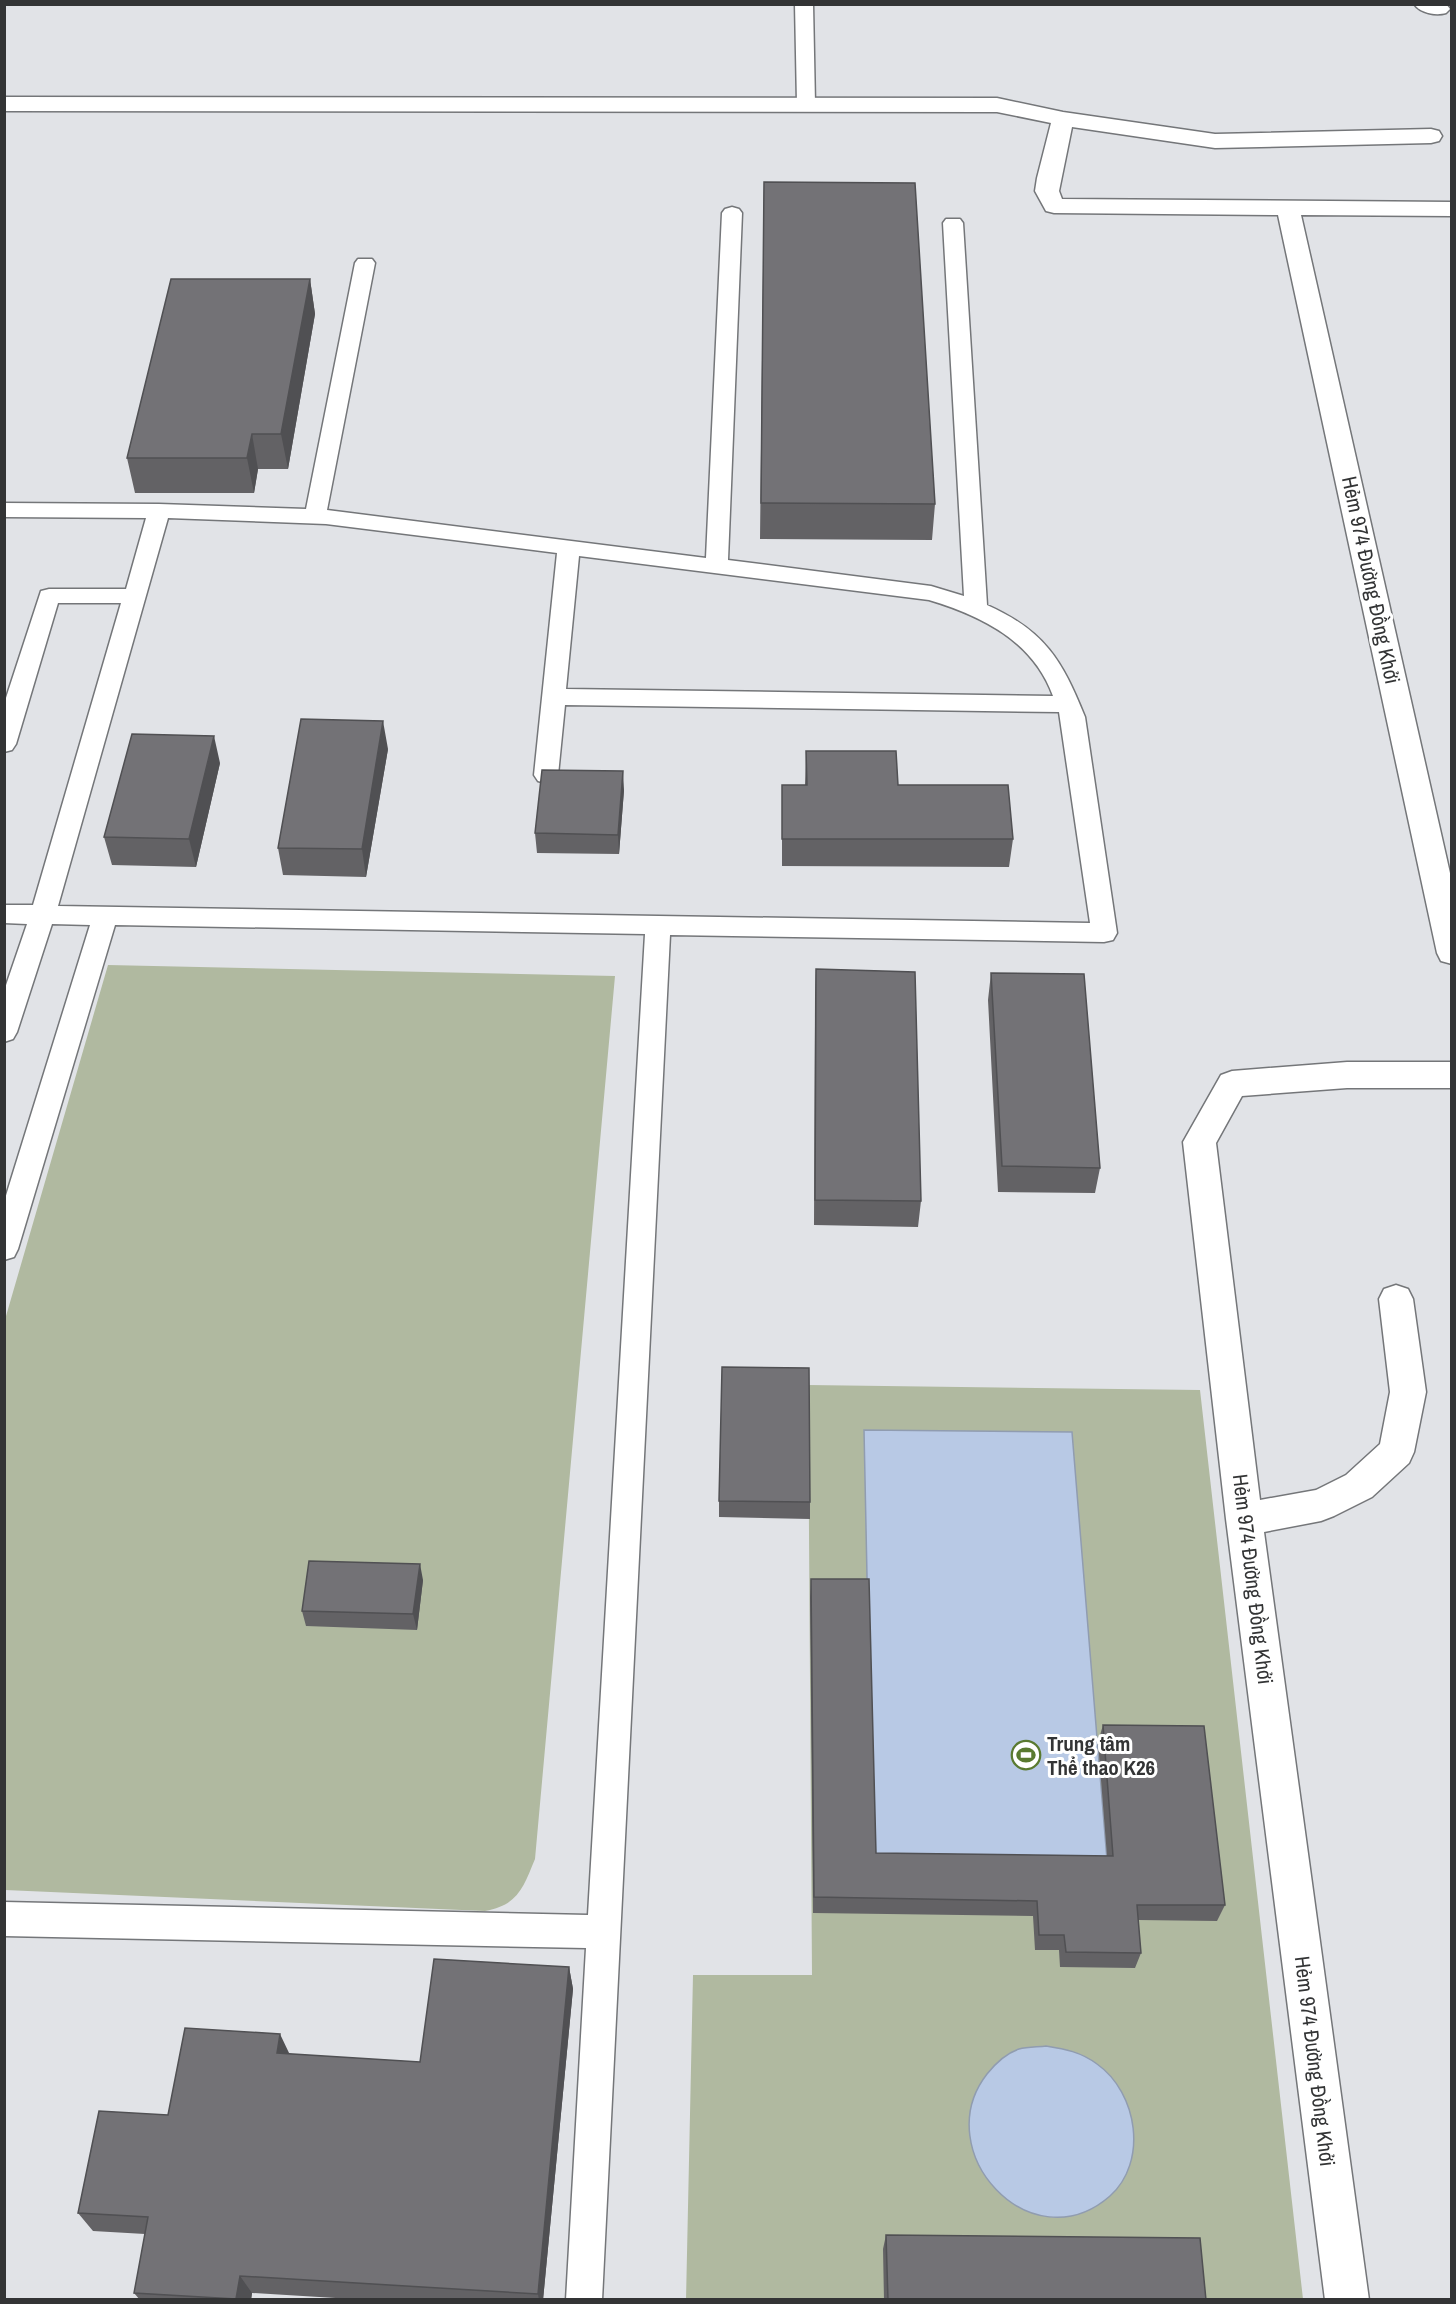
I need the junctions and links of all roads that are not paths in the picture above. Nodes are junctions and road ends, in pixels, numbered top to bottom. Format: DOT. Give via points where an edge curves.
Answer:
graph roads {
  1 [pos="804,4"];
  2 [pos="4,104"];
  3 [pos="806,104"];
  4 [pos="1062,119"];
  5 [pos="1431,136"];
  6 [pos="1288,207"];
  7 [pos="1452,209"];
  8 [pos="732,213"];
  9 [pos="953,223"];
  10 [pos="365,263"];
  11 [pos="4,510"];
  12 [pos="159,511"];
  13 [pos="315,516"];
  14 [pos="569,547"];
  15 [pos="717,566"];
  16 [pos="135,597"];
  17 [pos="976,609"];
  18 [pos="554,697"];
  19 [pos="1068,704"];
  20 [pos="4,744"];
  21 [pos="546,775"];
  22 [pos="4,914"];
  23 [pos="42,915"];
  24 [pos="106,915"];
  25 [pos="658,925"];
  26 [pos="1452,952"];
  27 [pos="4,1032"];
  28 [pos="1452,1075"];
  29 [pos="4,1249"];
  30 [pos="1396,1299"];
  31 [pos="1244,1519"];
  32 [pos="4,1919"];
  33 [pos="604,1932"];
  34 [pos="584,2300"];
  35 [pos="1347,2300"];
  1 -- 3 [label="lane"];
  2 -- 3 [label="street"];
  3 -- 4 [label="street" via="996,105"];
  4 -- 5 [label="street" via="1215,141"];
  4 -- 6 [label="street" via="1048,178 1047,191 1054,206"];
  6 -- 7 [label="street"];
  6 -- 26 [label="street, Hẻm 974 Đường Đồng Khởi"];
  8 -- 15 [label="lane"];
  9 -- 17 [label="lane"];
  10 -- 13 [label="lane"];
  11 -- 12 [label="lane"];
  12 -- 13 [label="lane"];
  12 -- 16 [label="lane"];
  13 -- 14 [label="lane"];
  14 -- 15 [label="lane"];
  14 -- 18 [label="lane"];
  15 -- 17 [label="lane" via="931,593"];
  16 -- 20 [label="lane" via="49,596"];
  16 -- 23 [label="lane"];
  17 -- 19 [label="lane" via="1010,626 1033,645 1051,666"];
  18 -- 19 [label="lane"];
  18 -- 21 [label="lane"];
  19 -- 25 [label="lane" via="1104,933"];
  22 -- 23 [label="lane"];
  23 -- 24 [label="lane"];
  23 -- 27 [label="lane"];
  24 -- 25 [label="lane"];
  24 -- 29 [label="lane"];
  25 -- 33 [label="lane"];
  28 -- 31 [label="street, Hẻm 974 Đường Đồng Khởi" via="1347,1075 1232,1084 1199,1142"];
  30 -- 31 [label="street" via="1408,1392 1396,1452 1359,1486 1321,1505"];
  31 -- 35 [label="street, Hẻm 974 Đường Đồng Khởi"];
  32 -- 33 [label="lane"];
  33 -- 34 [label="lane"];
}
